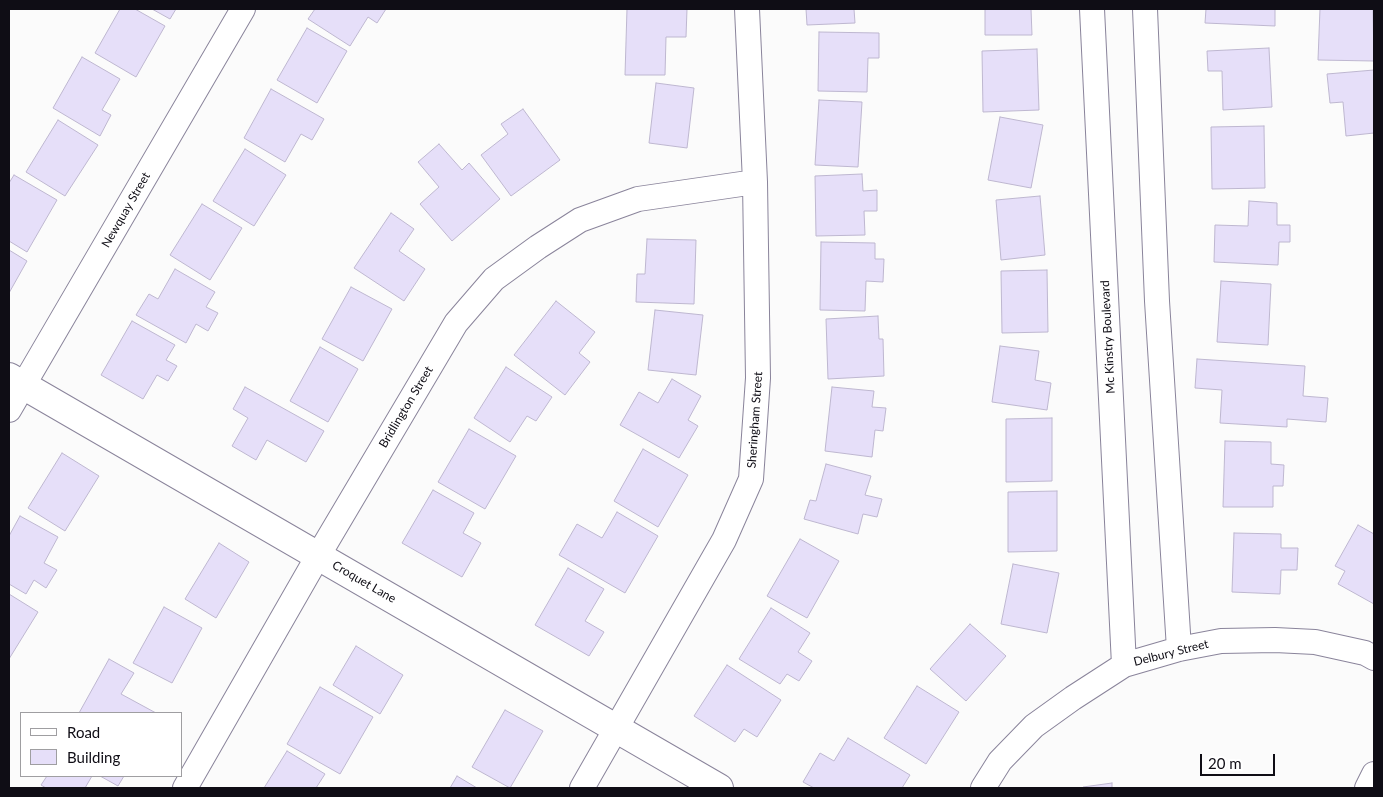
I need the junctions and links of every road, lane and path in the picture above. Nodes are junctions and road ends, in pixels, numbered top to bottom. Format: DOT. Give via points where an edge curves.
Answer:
graph roads {
  1 [pos="243,9"];
  2 [pos="747,9"];
  3 [pos="1092,9"];
  4 [pos="1144,9"];
  5 [pos="755,182"];
  6 [pos="16,381"];
  7 [pos="9,410"];
  8 [pos="318,556"];
  9 [pos="1179,649"];
  10 [pos="1374,658"];
  11 [pos="1124,666"];
  12 [pos="617,729"];
  13 [pos="1374,774"];
  14 [pos="185,788"];
  15 [pos="582,788"];
  16 [pos="718,788"];
  17 [pos="983,788"];
  18 [pos="1367,788"];
  1 -- 6 [label="street, Newquay Street"];
  2 -- 5 [label="street, Sheringham Street"];
  3 -- 11 [label="street, Mc Kinstry Boulevard"];
  4 -- 9 [label="street" via="1157,301"];
  5 -- 8 [label="street, Bridlington Street" via="638,199 580,220 494,279 456,323"];
  5 -- 12 [label="street, Sheringham Street" via="758,378 751,479 724,540"];
  6 -- 7 [label="street, Newquay Street"];
  6 -- 8 [label="street, Croquet Lane"];
  8 -- 12 [label="street, Croquet Lane"];
  8 -- 14 [label="street, Bridlington Street"];
  9 -- 10 [label="street, Delbury Street" via="1221,641 1274,640 1315,642"];
  9 -- 11 [label="street, Delbury Street"];
  11 -- 17 [label="street, Delbury Street" via="1034,726 1000,762"];
  12 -- 15 [label="street, Sheringham Street"];
  12 -- 16 [label="street, Croquet Lane"];
  13 -- 18 [label="street"];
}
